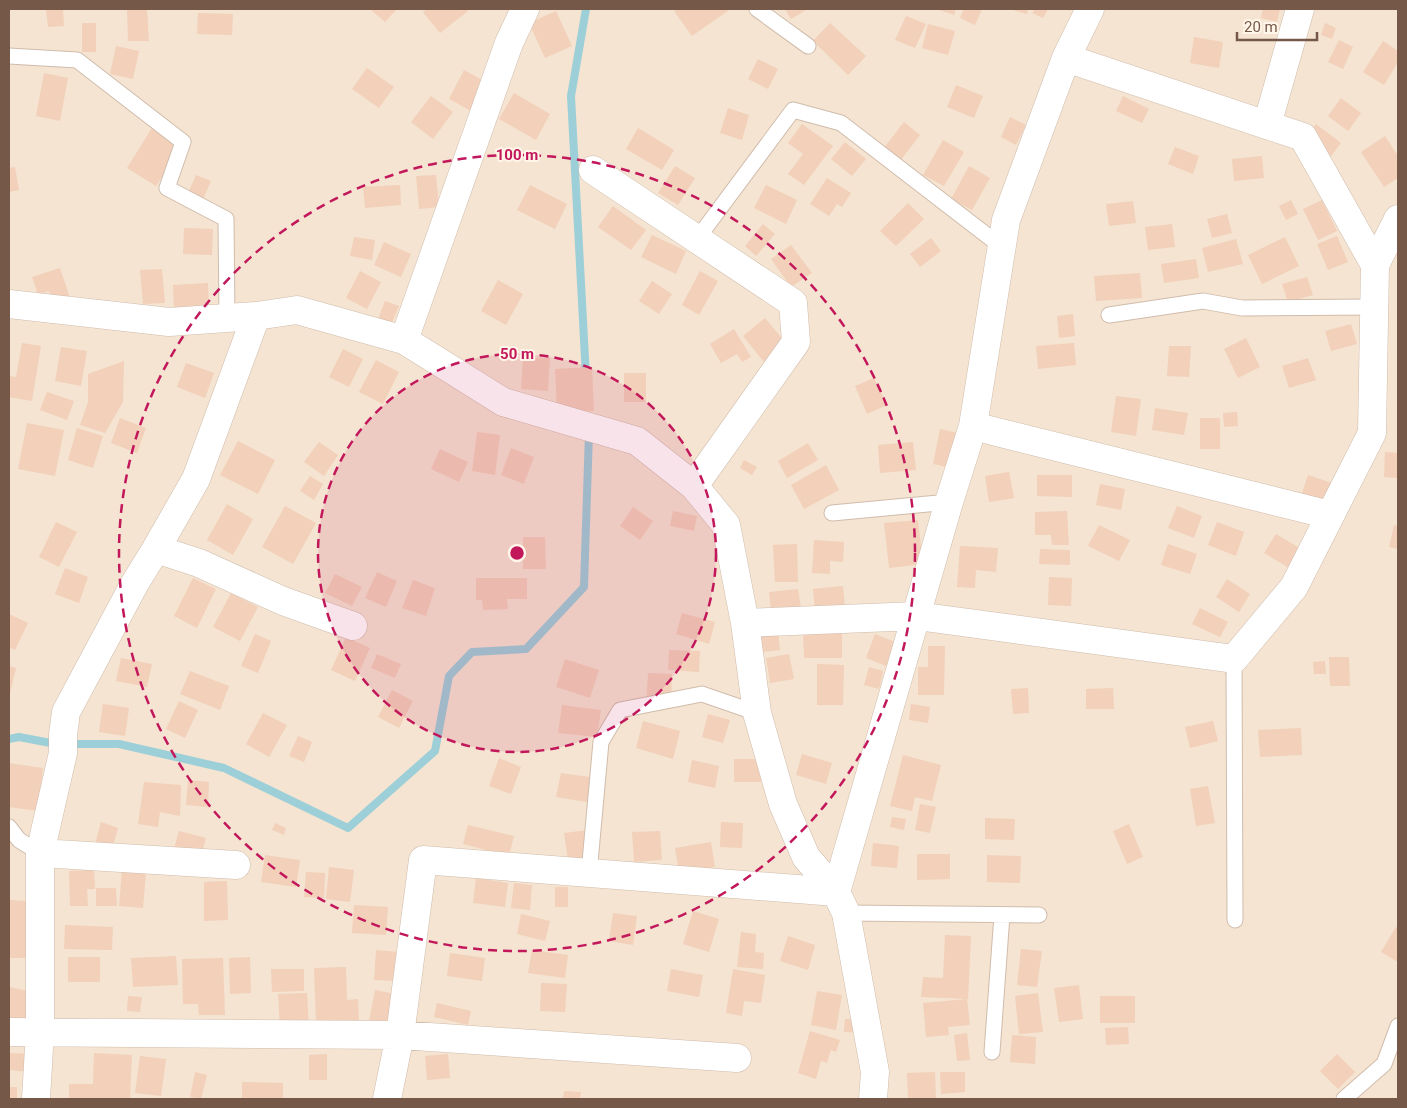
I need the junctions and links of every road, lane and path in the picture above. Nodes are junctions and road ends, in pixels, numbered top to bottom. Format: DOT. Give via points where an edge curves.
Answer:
graph roads {
  1 [pos="525,9"];
  2 [pos="756,9"];
  3 [pos="1090,9"];
  4 [pos="1300,9"];
  5 [pos="808,46"];
  6 [pos="9,56"];
  7 [pos="1066,58"];
  8 [pos="1267,125"];
  9 [pos="593,170"];
  10 [pos="1398,219"];
  11 [pos="697,239"];
  12 [pos="1002,247"];
  13 [pos="1375,265"];
  14 [pos="9,304"];
  15 [pos="1374,307"];
  16 [pos="1109,314"];
  17 [pos="256,316"];
  18 [pos="227,318"];
  19 [pos="404,340"];
  20 [pos="974,426"];
  21 [pos="694,486"];
  22 [pos="949,502"];
  23 [pos="832,513"];
  24 [pos="1330,515"];
  25 [pos="156,549"];
  26 [pos="917,616"];
  27 [pos="744,623"];
  28 [pos="352,626"];
  29 [pos="1234,660"];
  30 [pos="756,713"];
  31 [pos="9,827"];
  32 [pos="40,853"];
  33 [pos="236,865"];
  34 [pos="589,873"];
  35 [pos="841,902"];
  36 [pos="1002,914"];
  37 [pos="1039,915"];
  38 [pos="1235,920"];
  39 [pos="1398,1026"];
  40 [pos="40,1031"];
  41 [pos="9,1032"];
  42 [pos="400,1035"];
  43 [pos="992,1052"];
  44 [pos="736,1058"];
  45 [pos="36,1099"];
  46 [pos="388,1099"];
  47 [pos="874,1099"];
  48 [pos="1344,1099"];
  1 -- 19 [label="street" via="509,43"];
  2 -- 5 [label="lane"];
  3 -- 7 [label="street"];
  4 -- 8 [label="street"];
  6 -- 18 [label="lane" via="77,60 183,142 167,188 226,219"];
  7 -- 8 [label="street"];
  7 -- 12 [label="street" via="1006,220"];
  8 -- 13 [label="street" via="1303,137"];
  9 -- 11 [label="street"];
  10 -- 13 [label="street"];
  11 -- 12 [label="lane" via="793,110 841,123"];
  11 -- 21 [label="street" via="793,303 796,342"];
  12 -- 20 [label="street"];
  13 -- 15 [label="street"];
  14 -- 18 [label="street" via="169,322"];
  15 -- 16 [label="lane" via="1242,308 1203,301"];
  15 -- 24 [label="street" via="1372,432"];
  17 -- 18 [label="street"];
  17 -- 19 [label="street" via="297,310"];
  17 -- 25 [label="street" via="196,479"];
  19 -- 21 [label="street" via="503,402 636,441"];
  20 -- 22 [label="street"];
  20 -- 24 [label="street"];
  21 -- 27 [label="street" via="726,524"];
  22 -- 23 [label="lane"];
  22 -- 26 [label="street"];
  24 -- 29 [label="street" via="1294,587"];
  25 -- 28 [label="street" via="199,563 283,601"];
  25 -- 32 [label="street" via="66,712 63,744"];
  26 -- 27 [label="street"];
  26 -- 29 [label="street"];
  26 -- 35 [label="street"];
  27 -- 30 [label="street"];
  29 -- 38 [label="lane"];
  30 -- 34 [label="lane" via="702,694 620,710 601,742"];
  30 -- 35 [label="street" via="783,804 806,857"];
  31 -- 32 [label="lane" via="19,840"];
  32 -- 33 [label="street"];
  32 -- 40 [label="street"];
  34 -- 35 [label="street"];
  34 -- 42 [label="street" via="423,860"];
  35 -- 36 [label="lane"];
  35 -- 47 [label="street" via="875,1072"];
  36 -- 37 [label="lane"];
  36 -- 43 [label="lane"];
  39 -- 48 [label="lane" via="1384,1064"];
  40 -- 41 [label="street"];
  40 -- 42 [label="street"];
  40 -- 45 [label="street"];
  42 -- 44 [label="street"];
  42 -- 46 [label="street"];
}
